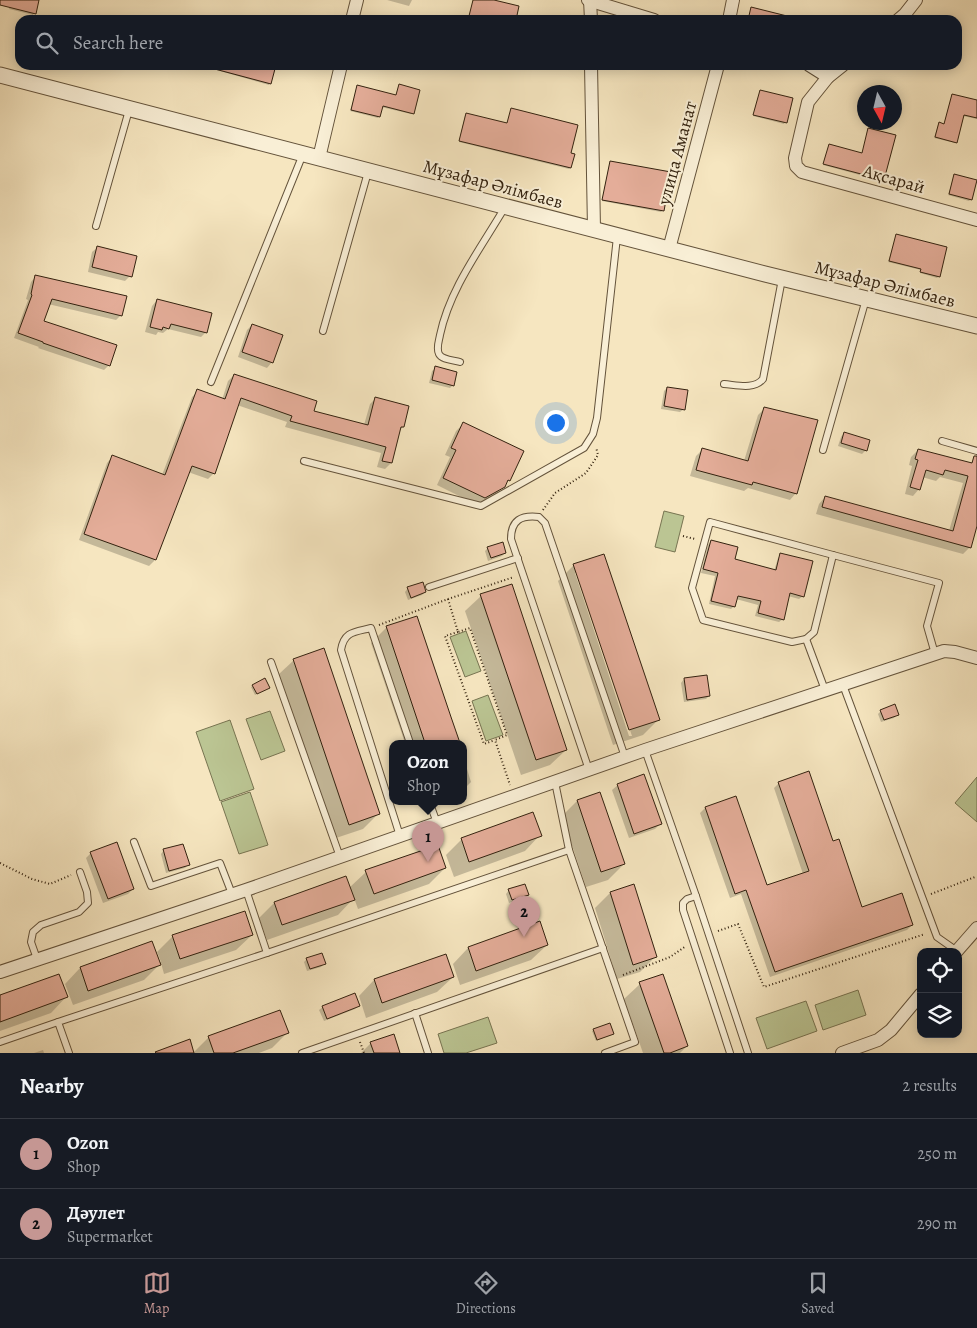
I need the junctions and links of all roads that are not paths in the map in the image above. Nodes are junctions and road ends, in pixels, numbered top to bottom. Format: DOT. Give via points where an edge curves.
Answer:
graph roads {
  1 [pos="357,0"];
  2 [pos="589,0"];
  3 [pos="734,0"];
  4 [pos="916,0"];
  5 [pos="353,15"];
  6 [pos="590,15"];
  7 [pos="638,15"];
  8 [pos="730,15"];
  9 [pos="904,15"];
  10 [pos="340,70"];
  11 [pos="591,70"];
  12 [pos="717,70"];
  13 [pos="817,70"];
  14 [pos="837,70"];
  15 [pos="0,75"];
  16 [pos="828,77"];
  17 [pos="129,108"];
  18 [pos="304,153"];
  19 [pos="319,158"];
  20 [pos="368,171"];
  21 [pos="506,206"];
  22 [pos="977,220"];
  23 [pos="96,226"];
  24 [pos="594,229"];
  25 [pos="617,235"];
  26 [pos="669,249"];
  27 [pos="782,278"];
  28 [pos="866,299"];
  29 [pos="977,326"];
  30 [pos="323,331"];
  31 [pos="460,362"];
  32 [pos="211,382"];
  33 [pos="724,384"];
  34 [pos="942,441"];
  35 [pos="823,450"];
  36 [pos="977,451"];
  37 [pos="304,461"];
  38 [pos="833,555"];
  39 [pos="518,558"];
  40 [pos="429,587"];
  41 [pos="806,639"];
  42 [pos="935,654"];
  43 [pos="977,658"];
  44 [pos="271,662"];
  45 [pos="843,684"];
  46 [pos="825,690"];
  47 [pos="409,740"];
  48 [pos="645,750"];
  49 [pos="624,757"];
  50 [pos="589,770"];
  51 [pos="555,782"];
  52 [pos="389,801"];
  53 [pos="390,805"];
  54 [pos="430,805"];
  55 [pos="437,823"];
  56 [pos="400,836"];
  57 [pos="134,842"];
  58 [pos="569,850"];
  59 [pos="340,857"];
  60 [pos="80,872"];
  61 [pos="246,890"];
  62 [pos="232,894"];
  63 [pos="696,896"];
  64 [pos="977,928"];
  65 [pos="603,948"];
  66 [pos="953,948"];
  67 [pos="960,948"];
  68 [pos="267,953"];
  69 [pos="37,959"];
  70 [pos="0,972"];
  71 [pos="917,999"];
  72 [pos="414,1014"];
  73 [pos="58,1022"];
  74 [pos="0,1042"];
  75 [pos="69,1053"];
  76 [pos="302,1053"];
  77 [pos="428,1053"];
  78 [pos="605,1053"];
  79 [pos="730,1053"];
  80 [pos="748,1053"];
  81 [pos="842,1053"];
  1 -- 5 [label="street"];
  2 -- 6 [label="street"];
  2 -- 7 [label="street"];
  3 -- 8 [label="street"];
  4 -- 9 [label="street"];
  10 -- 19 [label="street"];
  11 -- 24 [label="street"];
  12 -- 26 [label="street, улица Аманат"];
  13 -- 16 [label="street"];
  14 -- 16 [label="street"];
  15 -- 17 [label="street, Мұзафар Әлімбаев"];
  16 -- 22 [label="street, Ақсарай" via="808,102 795,158 796,166 802,172"];
  17 -- 18 [label="street, Мұзафар Әлімбаев"];
  17 -- 23 [label="lane"];
  18 -- 19 [label="street, Мұзафар Әлімбаев"];
  18 -- 32 [label="lane"];
  19 -- 20 [label="street, Мұзафар Әлімбаев"];
  20 -- 21 [label="street, Мұзафар Әлімбаев"];
  20 -- 30 [label="lane"];
  21 -- 24 [label="street, Мұзафар Әлімбаев"];
  21 -- 31 [label="lane" via="451,299 444,318 438,353 442,358"];
  24 -- 25 [label="street, Мұзафар Әлімбаев"];
  25 -- 26 [label="street, Мұзафар Әлімбаев"];
  25 -- 37 [label="lane" via="597,418 593,434 584,448 481,506"];
  26 -- 27 [label="street, Мұзафар Әлімбаев"];
  27 -- 28 [label="street, Мұзафар Әлімбаев"];
  27 -- 33 [label="lane" via="763,379 752,386"];
  28 -- 29 [label="street, Мұзафар Әлімбаев"];
  28 -- 35 [label="lane"];
  34 -- 36 [label="lane"];
  38 -- 41 [label="lane" via="814,632"];
  38 -- 41 [label="lane" via="710,522 692,588 703,620 792,642"];
  38 -- 42 [label="lane" via="939,583 928,626"];
  39 -- 40 [label="lane"];
  39 -- 49 [label="lane" via="511,529 516,520 539,516 545,523"];
  39 -- 50 [label="lane"];
  41 -- 46 [label="lane"];
  42 -- 43 [label="street" via="955,652"];
  42 -- 45 [label="street"];
  44 -- 59 [label="lane"];
  45 -- 46 [label="street"];
  45 -- 66 [label="lane" via="937,937"];
  46 -- 48 [label="street"];
  47 -- 52 [label="lane" via="370,628 348,634 342,640 341,650"];
  48 -- 49 [label="street"];
  48 -- 63 [label="lane"];
  49 -- 50 [label="street"];
  50 -- 51 [label="street"];
  51 -- 55 [label="street"];
  51 -- 58 [label="lane"];
  53 -- 56 [label="lane"];
  54 -- 55 [label="lane"];
  55 -- 56 [label="street"];
  56 -- 59 [label="street"];
  57 -- 62 [label="lane" via="151,886 220,863"];
  58 -- 65 [label="lane"];
  58 -- 68 [label="lane"];
  59 -- 61 [label="street"];
  60 -- 69 [label="lane" via="88,903 79,912 41,925 33,932 31,942"];
  61 -- 62 [label="street"];
  61 -- 68 [label="lane"];
  62 -- 69 [label="street"];
  63 -- 79 [label="lane" via="683,903 683,910"];
  63 -- 80 [label="lane"];
  64 -- 67 [label="street"];
  65 -- 72 [label="lane"];
  65 -- 78 [label="lane" via="635,1042"];
  68 -- 73 [label="lane"];
  69 -- 70 [label="street"];
  71 -- 81 [label="street" via="891,1030 878,1040"];
  72 -- 76 [label="lane"];
  72 -- 77 [label="lane"];
  73 -- 74 [label="lane"];
  73 -- 75 [label="lane"];
}
